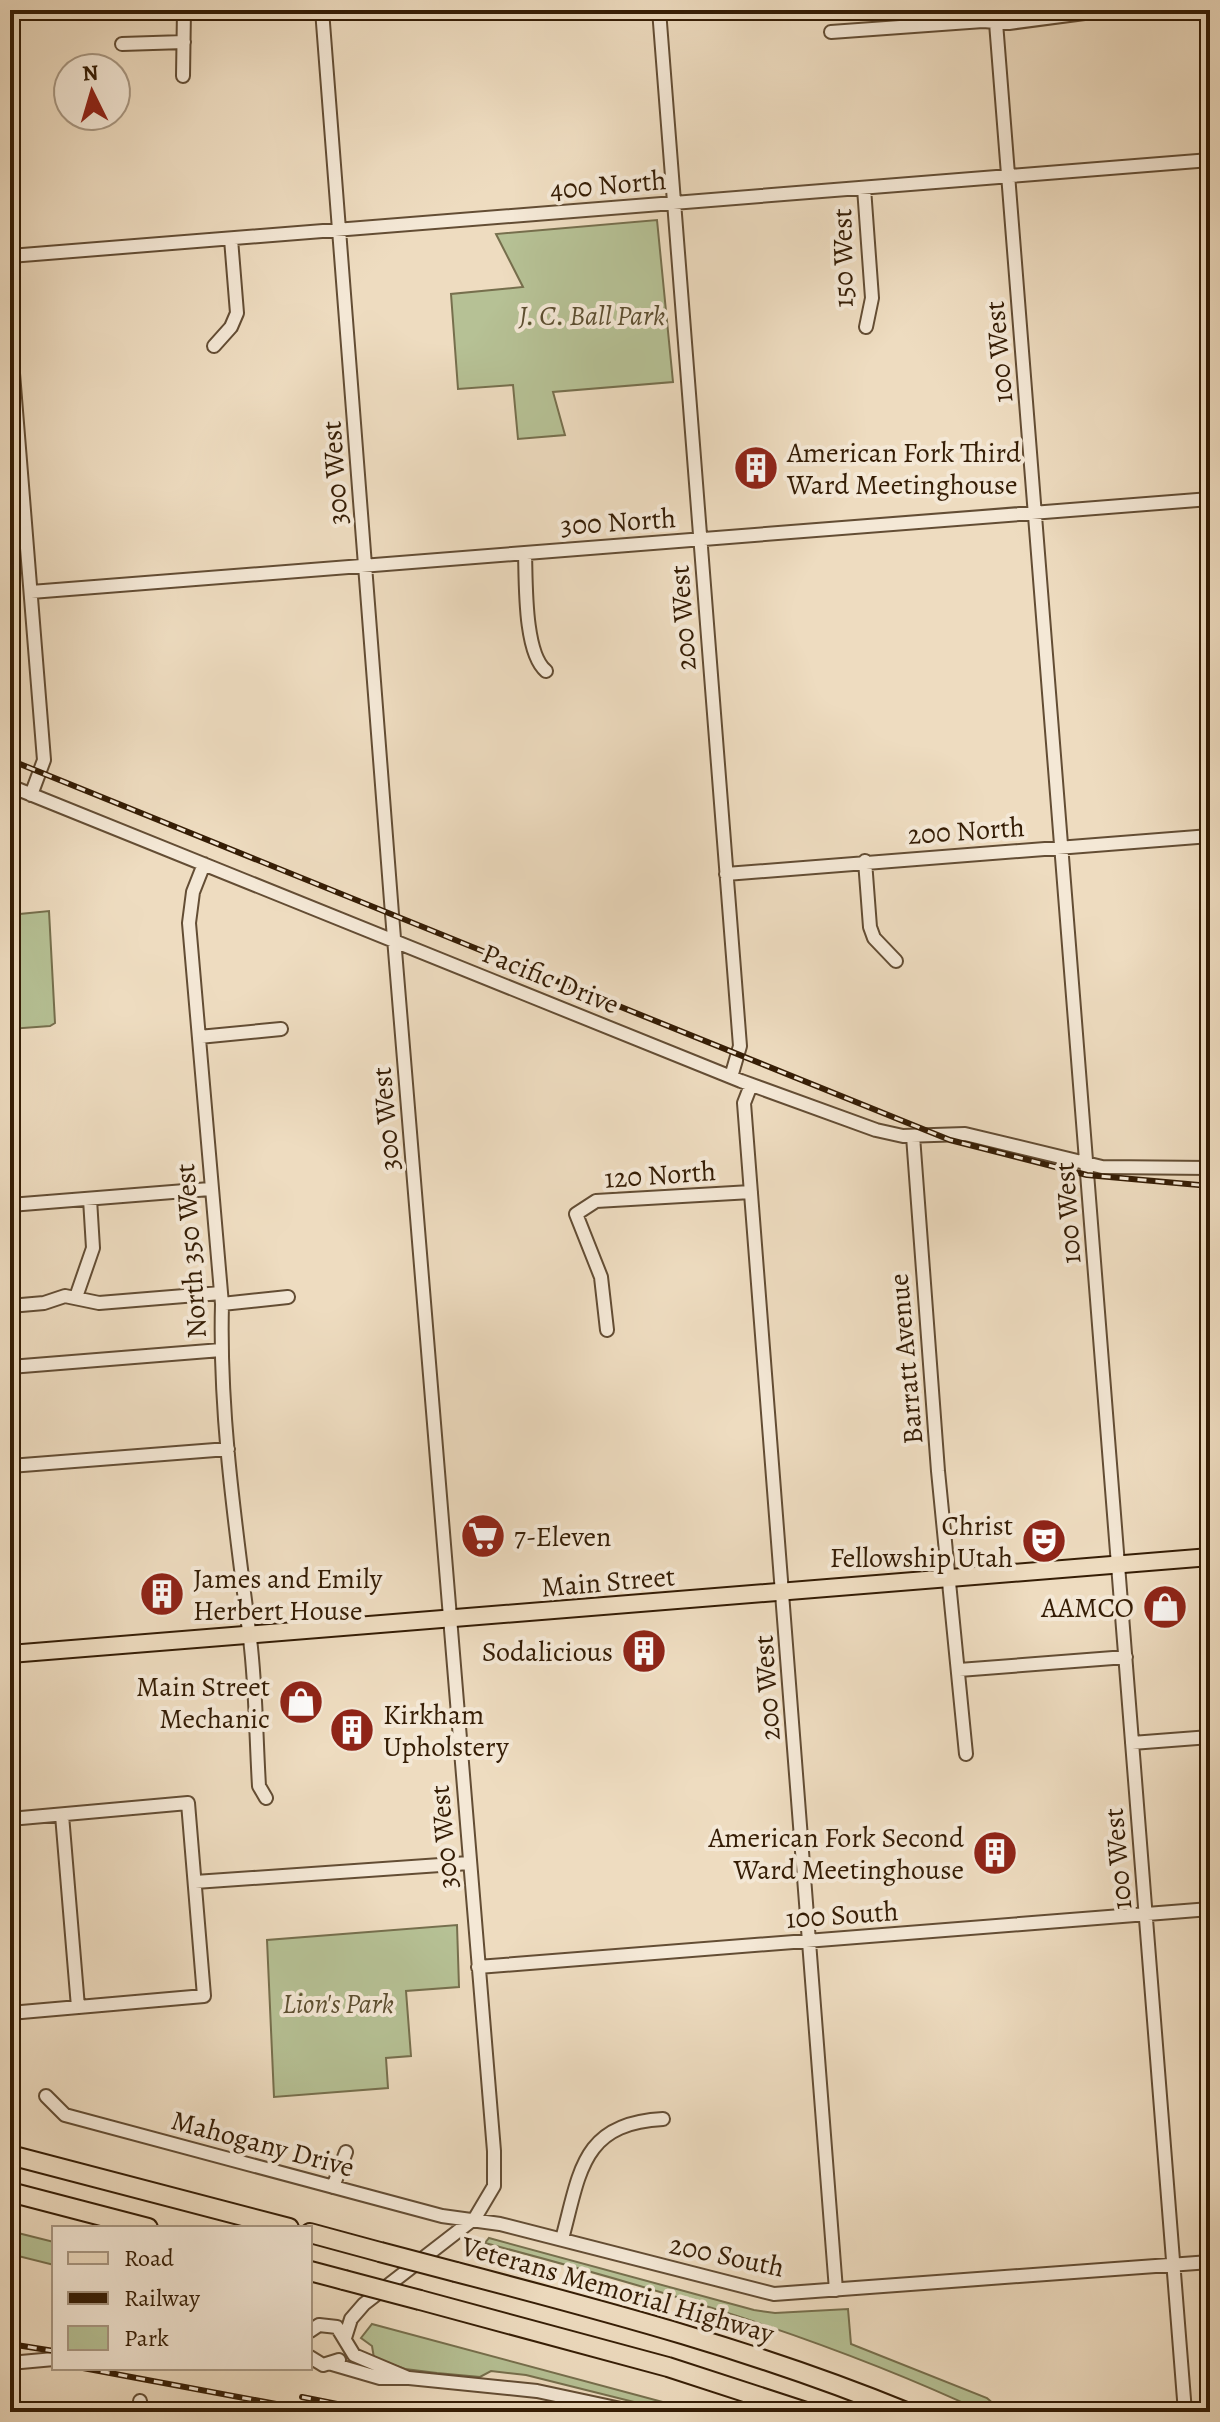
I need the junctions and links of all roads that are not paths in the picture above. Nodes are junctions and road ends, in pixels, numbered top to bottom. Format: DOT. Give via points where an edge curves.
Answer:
graph roads {
  1 [pos="184,10"];
  2 [pos="322,10"];
  3 [pos="659,10"];
  4 [pos="1107,10"];
  5 [pos="1159,10"];
  6 [pos="1168,11"];
  7 [pos="996,16"];
  8 [pos="831,32"];
  9 [pos="184,42"];
  10 [pos="122,44"];
  11 [pos="183,76"];
  12 [pos="1210,160"];
  13 [pos="1008,176"];
  14 [pos="864,188"];
  15 [pos="673,203"];
  16 [pos="339,230"];
  17 [pos="231,239"];
  18 [pos="10,256"];
  19 [pos="866,327"];
  20 [pos="10,336"];
  21 [pos="214,346"];
  22 [pos="1210,499"];
  23 [pos="24,509"];
  24 [pos="10,511"];
  25 [pos="1036,513"];
  26 [pos="700,539"];
  27 [pos="525,553"];
  28 [pos="365,565"];
  29 [pos="31,592"];
  30 [pos="546,671"];
  31 [pos="10,786"];
  32 [pos="31,795"];
  33 [pos="1210,836"];
  34 [pos="1061,846"];
  35 [pos="865,861"];
  36 [pos="204,864"];
  37 [pos="726,874"];
  38 [pos="395,941"];
  39 [pos="896,961"];
  40 [pos="281,1029"];
  41 [pos="199,1037"];
  42 [pos="731,1077"];
  43 [pos="751,1085"];
  44 [pos="913,1136"];
  45 [pos="1086,1165"];
  46 [pos="1210,1168"];
  47 [pos="210,1189"];
  48 [pos="751,1192"];
  49 [pos="90,1199"];
  50 [pos="10,1205"];
  51 [pos="76,1297"];
  52 [pos="288,1297"];
  53 [pos="221,1298"];
  54 [pos="10,1306"];
  55 [pos="607,1330"];
  56 [pos="221,1350"];
  57 [pos="10,1367"];
  58 [pos="228,1449"];
  59 [pos="10,1466"];
  60 [pos="1210,1557"];
  61 [pos="1118,1565"];
  62 [pos="948,1577"];
  63 [pos="782,1591"];
  64 [pos="450,1620"];
  65 [pos="250,1636"];
  66 [pos="10,1654"];
  67 [pos="1126,1657"];
  68 [pos="959,1670"];
  69 [pos="1210,1737"];
  70 [pos="1132,1743"];
  71 [pos="966,1754"];
  72 [pos="266,1798"];
  73 [pos="62,1815"];
  74 [pos="10,1819"];
  75 [pos="469,1863"];
  76 [pos="195,1882"];
  77 [pos="1210,1909"];
  78 [pos="1146,1915"];
  79 [pos="809,1941"];
  80 [pos="478,1967"];
  81 [pos="78,2007"];
  82 [pos="10,2013"];
  83 [pos="46,2096"];
  84 [pos="663,2119"];
  85 [pos="346,2152"];
  86 [pos="10,2155"];
  87 [pos="333,2187"];
  88 [pos="10,2192"];
  89 [pos="475,2218"];
  90 [pos="140,2226"];
  91 [pos="281,2226"];
  92 [pos="312,2234"];
  93 [pos="562,2239"];
  94 [pos="1210,2262"];
  95 [pos="1174,2265"];
  96 [pos="312,2272"];
  97 [pos="836,2290"];
  98 [pos="364,2304"];
  99 [pos="328,2324"];
  100 [pos="312,2330"];
  101 [pos="346,2340"];
  102 [pos="52,2351"];
  103 [pos="10,2355"];
  104 [pos="312,2358"];
  105 [pos="52,2359"];
  106 [pos="10,2363"];
  107 [pos="332,2364"];
  108 [pos="409,2378"];
  109 [pos="633,2412"];
  110 [pos="806,2412"];
  111 [pos="906,2412"];
  112 [pos="1185,2412"];
  1 -- 9 [label="street"];
  2 -- 16 [label="street, 300 West"];
  3 -- 15 [label="street, 200 West"];
  4 -- 7 [label="street" via="1042,20"];
  5 -- 6 [label="street"];
  7 -- 8 [label="street"];
  7 -- 13 [label="street, 100 West"];
  9 -- 10 [label="street"];
  9 -- 11 [label="street"];
  12 -- 13 [label="street, 400 North"];
  13 -- 14 [label="street, 400 North"];
  13 -- 25 [label="street, 100 West"];
  14 -- 15 [label="street, 400 North"];
  14 -- 19 [label="street, 150 West" via="872,298"];
  15 -- 16 [label="street, 400 North"];
  15 -- 26 [label="street, 200 West"];
  16 -- 17 [label="street, 400 North"];
  16 -- 28 [label="street, 300 West"];
  17 -- 18 [label="street, 400 North"];
  17 -- 21 [label="street" via="237,313"];
  20 -- 23 [label="street"];
  22 -- 25 [label="street, 300 North"];
  23 -- 24 [label="street"];
  23 -- 29 [label="street"];
  25 -- 26 [label="street, 300 North"];
  25 -- 34 [label="street, 100 West"];
  26 -- 27 [label="street, 300 North"];
  26 -- 37 [label="street, 200 West"];
  27 -- 28 [label="street, 300 North"];
  27 -- 30 [label="street" via="532,648"];
  28 -- 29 [label="street, 300 North"];
  28 -- 38 [label="street, 300 West"];
  29 -- 32 [label="street" via="44,760"];
  31 -- 32 [label="street, Pacific Drive"];
  32 -- 36 [label="street, Pacific Drive"];
  33 -- 34 [label="street, 200 North"];
  34 -- 35 [label="street, 200 North"];
  34 -- 45 [label="street, 100 West"];
  35 -- 37 [label="street, 200 North"];
  35 -- 39 [label="street" via="870,927"];
  36 -- 38 [label="street, Pacific Drive"];
  36 -- 41 [label="street, North 350 West" via="189,923"];
  37 -- 42 [label="street, 200 West" via="740,1046"];
  38 -- 42 [label="street, Pacific Drive"];
  38 -- 64 [label="street, 300 West"];
  40 -- 41 [label="street"];
  41 -- 47 [label="street, North 350 West"];
  42 -- 43 [label="street, Pacific Drive"];
  43 -- 44 [label="street, Pacific Drive" via="876,1130"];
  43 -- 48 [label="street, 200 West" via="744,1103"];
  44 -- 45 [label="street, Pacific Drive" via="965,1134"];
  44 -- 62 [label="street, Barratt Avenue"];
  45 -- 46 [label="street, Pacific Drive"];
  45 -- 61 [label="street, 100 West"];
  47 -- 49 [label="street"];
  47 -- 53 [label="street, North 350 West"];
  48 -- 55 [label="street, 120 North" via="584,1205 576,1214 601,1277"];
  48 -- 63 [label="street, 200 West"];
  49 -- 50 [label="street"];
  49 -- 51 [label="street" via="94,1240"];
  51 -- 53 [label="street" via="99,1303"];
  51 -- 54 [label="street"];
  52 -- 53 [label="street"];
  53 -- 56 [label="street, North 350 West"];
  56 -- 57 [label="street"];
  56 -- 58 [label="street, North 350 West"];
  58 -- 59 [label="street"];
  58 -- 65 [label="street, North 350 West"];
  60 -- 61 [label="main road, Main Street"];
  61 -- 62 [label="main road, Main Street"];
  61 -- 67 [label="street, 100 West"];
  62 -- 63 [label="main road, Main Street"];
  62 -- 68 [label="street, Barratt Avenue"];
  63 -- 64 [label="main road, Main Street"];
  63 -- 79 [label="street, 200 West"];
  64 -- 65 [label="main road, Main Street"];
  64 -- 75 [label="street, 300 West"];
  65 -- 66 [label="main road, Main Street"];
  65 -- 72 [label="street, North 350 West" via="259,1786"];
  67 -- 68 [label="street"];
  67 -- 70 [label="street, 100 West"];
  68 -- 71 [label="street, Barratt Avenue"];
  69 -- 70 [label="street"];
  70 -- 78 [label="street, 100 West"];
  73 -- 74 [label="street"];
  73 -- 76 [label="street" via="188,1803"];
  73 -- 81 [label="street"];
  75 -- 76 [label="street"];
  75 -- 80 [label="street, 300 West"];
  76 -- 81 [label="street" via="204,1996"];
  77 -- 78 [label="street, 100 South"];
  78 -- 79 [label="street, 100 South"];
  78 -- 95 [label="street, 100 West"];
  79 -- 80 [label="street, 100 South"];
  79 -- 97 [label="street, 200 West"];
  80 -- 89 [label="street, 300 West" via="494,2186"];
  81 -- 82 [label="street"];
  83 -- 87 [label="street, Mahogany Drive" via="65,2115"];
  84 -- 93 [label="street" via="629,2122 598,2141 584,2163"];
  85 -- 87 [label="street"];
  86 -- 91 [label="highway"];
  87 -- 89 [label="street, Mahogany Drive" via="442,2216"];
  88 -- 90 [label="highway"];
  89 -- 93 [label="street, 200 South"];
  89 -- 98 [label="street"];
  92 -- 111 [label="highway, Veterans Memorial Highway, bridge" via="700,2337"];
  93 -- 97 [label="street, 200 South" via="763,2292"];
  94 -- 95 [label="street, 200 South"];
  95 -- 97 [label="street, 200 South"];
  95 -- 112 [label="street, 100 West"];
  96 -- 110 [label="highway, bridge" via="691,2373"];
  98 -- 99 [label="street"];
  98 -- 101 [label="street" via="351,2319"];
  99 -- 100 [label="street"];
  99 -- 101 [label="street"];
  101 -- 107 [label="street" via="345,2351"];
  101 -- 108 [label="street" via="354,2355"];
  102 -- 103 [label="street"];
  104 -- 107 [label="street"];
  105 -- 106 [label="street"];
  107 -- 108 [label="street" via="380,2378"];
  108 -- 109 [label="street" via="537,2391"];
}
